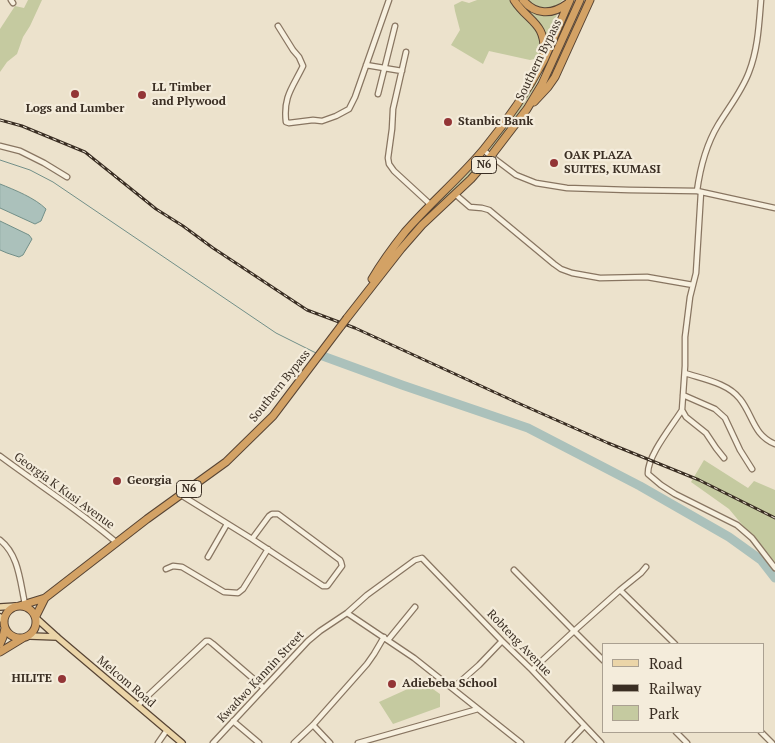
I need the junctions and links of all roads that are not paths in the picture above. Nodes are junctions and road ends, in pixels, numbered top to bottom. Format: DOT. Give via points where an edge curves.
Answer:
graph roads {
  1 [pos="389,0"];
  2 [pos="514,0"];
  3 [pos="523,0"];
  4 [pos="580,0"];
  5 [pos="590,0"];
  6 [pos="761,0"];
  7 [pos="569,1"];
  8 [pos="278,26"];
  9 [pos="395,26"];
  10 [pos="406,52"];
  11 [pos="544,59"];
  12 [pos="366,65"];
  13 [pos="384,68"];
  14 [pos="402,71"];
  15 [pos="378,94"];
  16 [pos="527,109"];
  17 [pos="0,146"];
  18 [pos="483,150"];
  19 [pos="491,156"];
  20 [pos="68,177"];
  21 [pos="699,191"];
  22 [pos="456,194"];
  23 [pos="431,204"];
  24 [pos="775,208"];
  25 [pos="396,249"];
  26 [pos="693,285"];
  27 [pos="685,373"];
  28 [pos="683,395"];
  29 [pos="682,410"];
  30 [pos="775,444"];
  31 [pos="0,456"];
  32 [pos="724,458"];
  33 [pos="752,469"];
  34 [pos="181,495"];
  35 [pos="227,524"];
  36 [pos="252,539"];
  37 [pos="0,540"];
  38 [pos="117,543"];
  39 [pos="268,549"];
  40 [pos="208,557"];
  41 [pos="422,558"];
  42 [pos="646,567"];
  43 [pos="775,568"];
  44 [pos="166,569"];
  45 [pos="514,570"];
  46 [pos="620,590"];
  47 [pos="45,598"];
  48 [pos="20,605"];
  49 [pos="0,607"];
  50 [pos="415,607"];
  51 [pos="347,613"];
  52 [pos="36,617"];
  53 [pos="3,622"];
  54 [pos="574,631"];
  55 [pos="26,637"];
  56 [pos="57,637"];
  57 [pos="386,639"];
  58 [pos="502,641"];
  59 [pos="674,643"];
  60 [pos="0,644"];
  61 [pos="0,652"];
  62 [pos="602,658"];
  63 [pos="532,670"];
  64 [pos="264,688"];
  65 [pos="454,688"];
  66 [pos="138,705"];
  67 [pos="478,709"];
  68 [pos="233,721"];
  69 [pos="313,725"];
  70 [pos="584,726"];
  71 [pos="167,730"];
  72 [pos="677,733"];
  73 [pos="158,743"];
  74 [pos="182,743"];
  75 [pos="213,743"];
  76 [pos="259,743"];
  77 [pos="294,743"];
  78 [pos="330,743"];
  79 [pos="358,743"];
  80 [pos="521,743"];
  81 [pos="568,743"];
  82 [pos="601,743"];
  83 [pos="687,743"];
  1 -- 12 [label="street"];
  2 -- 11 [label="highway" via="540,30"];
  3 -- 7 [label="highway" via="534,10 546,13 558,10"];
  4 -- 16 [label="highway, Southern Bypass / N6" via="542,84"];
  5 -- 16 [label="highway" via="555,77"];
  6 -- 21 [label="street" via="754,58 743,86 711,140 701,169"];
  7 -- 11 [label="highway, Southern Bypass / N6"];
  8 -- 12 [label="street" via="303,66 286,101 286,122 322,121 349,109"];
  9 -- 13 [label="street"];
  10 -- 14 [label="street"];
  11 -- 18 [label="highway, Southern Bypass / N6" via="514,110"];
  12 -- 13 [label="street"];
  13 -- 14 [label="street"];
  13 -- 15 [label="street"];
  14 -- 23 [label="street" via="393,109 389,164"];
  16 -- 19 [label="highway, Southern Bypass / N6"];
  17 -- 20 [label="street" via="20,151"];
  18 -- 19 [label="street"];
  18 -- 23 [label="highway, Southern Bypass / N6"];
  19 -- 21 [label="street" via="516,175 536,183"];
  19 -- 22 [label="highway, Southern Bypass / N6"];
  21 -- 24 [label="street"];
  21 -- 26 [label="street"];
  22 -- 25 [label="highway, Southern Bypass / N6"];
  22 -- 26 [label="street" via="470,207 489,210 561,269 600,278 647,277"];
  23 -- 25 [label="highway, Southern Bypass / N6" via="406,231"];
  25 -- 34 [label="highway, Southern Bypass / N6, bridge" via="381,265 356,306 268,422 226,462"];
  26 -- 27 [label="street" via="685,337"];
  27 -- 28 [label="street"];
  27 -- 30 [label="street" via="730,390 740,398 760,434"];
  28 -- 29 [label="street"];
  28 -- 33 [label="street" via="714,409 725,418"];
  29 -- 32 [label="street" via="706,433"];
  29 -- 43 [label="street" via="653,456 648,474 661,486 744,530"];
  31 -- 38 [label="street, Georgia K Kusi Avenue"];
  34 -- 35 [label="street"];
  34 -- 38 [label="highway, Southern Bypass / N6"];
  35 -- 36 [label="street"];
  35 -- 40 [label="street"];
  36 -- 39 [label="street"];
  36 -- 39 [label="street" via="269,516 278,514 340,560 342,566 324,586"];
  37 -- 48 [label="street" via="12,553 17,568"];
  38 -- 47 [label="highway, Southern Bypass / N6"];
  39 -- 44 [label="street" via="238,593 224,592 182,567"];
  41 -- 51 [label="street, Kwadwo Kannin Street" via="367,595"];
  41 -- 58 [label="street, Robteng Avenue"];
  42 -- 46 [label="street"];
  45 -- 54 [label="street"];
  46 -- 54 [label="street"];
  46 -- 59 [label="street"];
  47 -- 48 [label="highway, Southern Bypass / N6"];
  47 -- 52 [label="highway, Southern Bypass / N6"];
  48 -- 49 [label="main road"];
  48 -- 52 [label="highway" via="31,609"];
  48 -- 53 [label="highway" via="8,612"];
  50 -- 57 [label="street"];
  51 -- 57 [label="street"];
  51 -- 64 [label="street, Kwadwo Kannin Street" via="308,641"];
  52 -- 55 [label="highway, N6" via="36,628"];
  52 -- 56 [label="main road, Melcom Road"];
  53 -- 55 [label="highway" via="12,636"];
  53 -- 60 [label="highway"];
  54 -- 62 [label="street"];
  54 -- 63 [label="street"];
  55 -- 56 [label="main road"];
  55 -- 61 [label="highway"];
  56 -- 66 [label="main road, Melcom Road"];
  57 -- 65 [label="street"];
  57 -- 69 [label="street"];
  58 -- 63 [label="street, Robteng Avenue"];
  58 -- 65 [label="street"];
  63 -- 70 [label="street, Robteng Avenue"];
  64 -- 66 [label="street" via="206,641"];
  64 -- 68 [label="street, Kwadwo Kannin Street"];
  65 -- 67 [label="street"];
  66 -- 71 [label="main road, Melcom Road"];
  67 -- 79 [label="street"];
  67 -- 80 [label="street"];
  68 -- 75 [label="street, Kwadwo Kannin Street"];
  68 -- 76 [label="street"];
  69 -- 77 [label="street"];
  69 -- 78 [label="street"];
  70 -- 81 [label="street"];
  70 -- 82 [label="street, Robteng Avenue"];
  71 -- 73 [label="street"];
  71 -- 74 [label="main road, Melcom Road"];
  72 -- 83 [label="street"];
}
